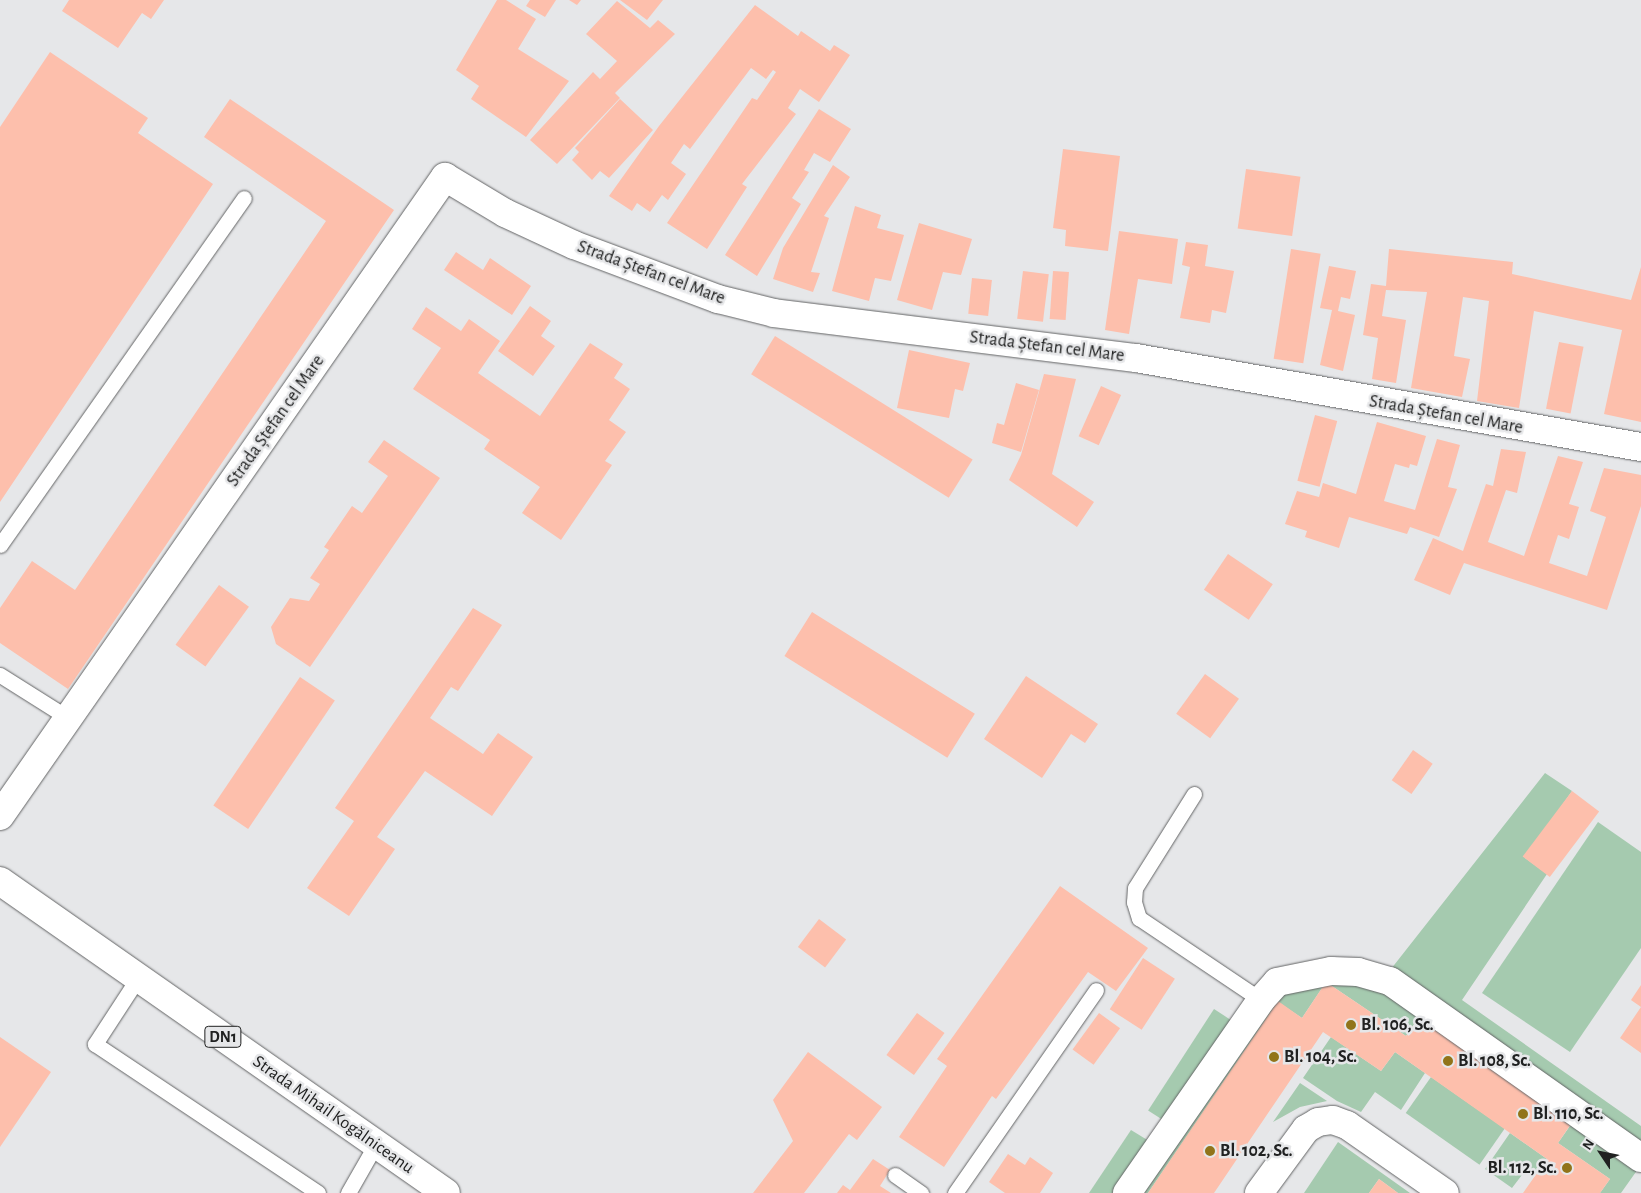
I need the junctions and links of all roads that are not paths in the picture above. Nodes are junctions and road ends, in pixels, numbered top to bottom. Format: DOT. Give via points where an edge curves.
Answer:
graph roads {
  1 [pos="244,198"];
  2 [pos="1641,447"];
  3 [pos="0,546"];
  4 [pos="0,675"];
  5 [pos="70,719"];
  6 [pos="1194,794"];
  7 [pos="0,816"];
  8 [pos="0,881"];
  9 [pos="138,978"];
  10 [pos="1096,990"];
  11 [pos="1261,1000"];
  12 [pos="376,1144"];
  13 [pos="1641,1158"];
  14 [pos="895,1175"];
  15 [pos="318,1193"];
  16 [pos="348,1193"];
  17 [pos="446,1193"];
  18 [pos="921,1193"];
  19 [pos="954,1193"];
  20 [pos="1127,1193"];
  21 [pos="1258,1193"];
  22 [pos="1445,1193"];
  1 -- 3 [label="lane"];
  2 -- 5 [label="street, Strada Ștefan cel Mare" via="1136,358 774,312 718,299 574,245 505,213 445,176"];
  4 -- 5 [label="lane"];
  5 -- 7 [label="street, Strada Ștefan cel Mare"];
  6 -- 11 [label="lane" via="1135,888 1134,902 1139,918"];
  8 -- 9 [label="street, Strada Mihail Kogălniceanu / DN1"];
  9 -- 12 [label="street, Strada Mihail Kogălniceanu / DN1"];
  9 -- 15 [label="lane" via="95,1044"];
  10 -- 19 [label="lane"];
  11 -- 13 [label="street" via="1277,982 1301,975 1358,972 1390,981"];
  11 -- 20 [label="street"];
  12 -- 16 [label="lane"];
  12 -- 17 [label="street, Strada Mihail Kogălniceanu / DN1"];
  14 -- 18 [label="lane"];
  21 -- 22 [label="street" via="1306,1129 1318,1122 1333,1120 1347,1125"];
}
